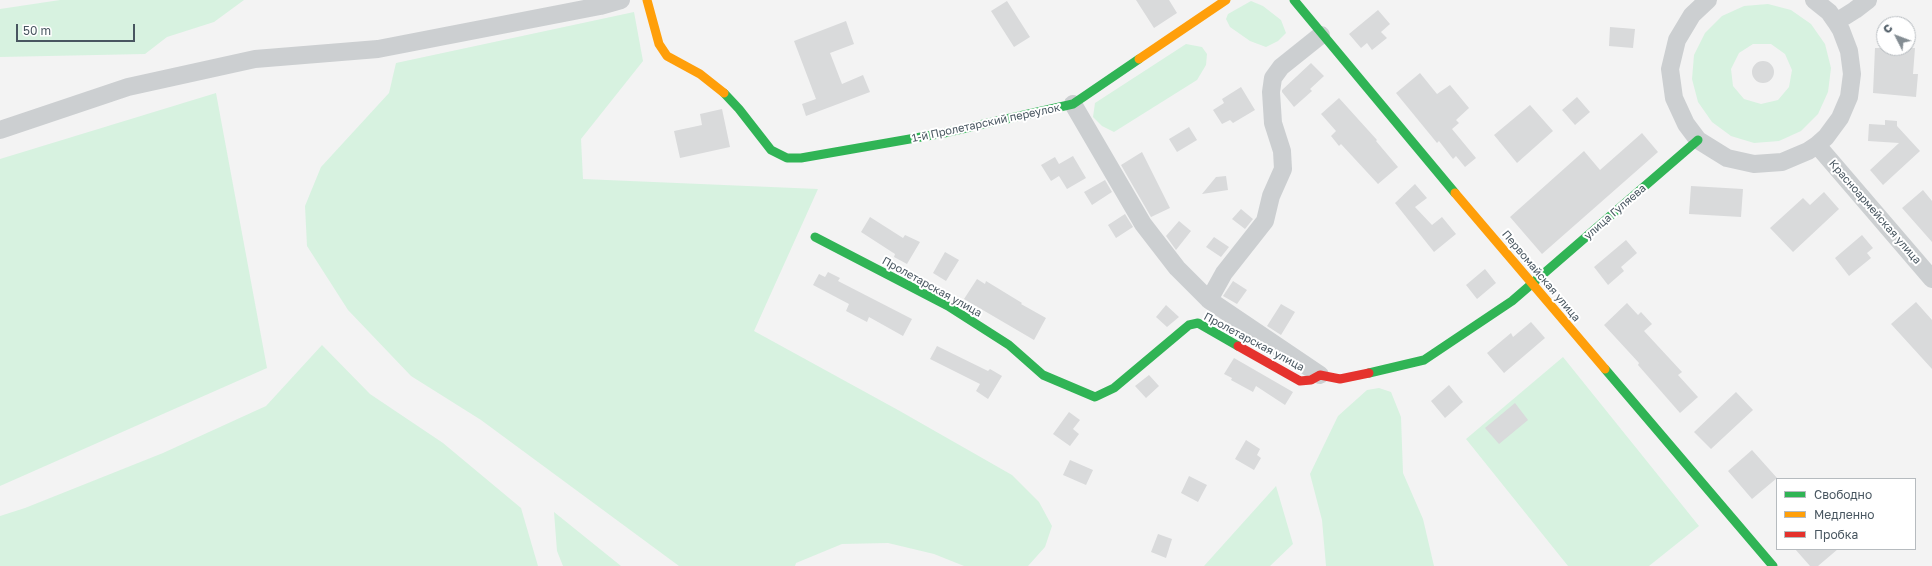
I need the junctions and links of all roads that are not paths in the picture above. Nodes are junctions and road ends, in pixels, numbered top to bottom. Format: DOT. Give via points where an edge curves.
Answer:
graph roads {
  1 [pos="621,0"];
  2 [pos="647,0"];
  3 [pos="1226,0"];
  4 [pos="1294,0"];
  5 [pos="1814,0"];
  6 [pos="1868,0"];
  7 [pos="1701,2"];
  8 [pos="1836,22"];
  9 [pos="1321,34"];
  10 [pos="1072,104"];
  11 [pos="0,130"];
  12 [pos="1698,140"];
  13 [pos="1817,145"];
  14 [pos="815,237"];
  15 [pos="1932,279"];
  16 [pos="1532,284"];
  17 [pos="1209,300"];
  18 [pos="1320,375"];
  19 [pos="1772,566"];
  1 -- 11 [label="street" via="378,49 255,59 128,87"];
  2 -- 10 [label="street, 1-й Пролетарский переулок" via="659,44 667,56 719,88 772,150 787,158 801,158 944,134"];
  3 -- 10 [label="street, 1-й Пролетарский переулок"];
  4 -- 9 [label="street, Первомайская улица"];
  5 -- 8 [label="street" via="1829,12"];
  6 -- 8 [label="street"];
  7 -- 12 [label="street" via="1677,40 1670,68 1674,98 1686,124"];
  8 -- 13 [label="street" via="1849,51 1852,74 1849,97 1840,118"];
  9 -- 16 [label="street, Первомайская улица"];
  9 -- 17 [label="street" via="1281,67 1273,78 1273,123 1282,151 1284,169 1271,196 1265,221 1224,273"];
  10 -- 17 [label="street" via="1143,224 1177,268"];
  12 -- 13 [label="street" via="1727,158 1754,164 1782,162"];
  12 -- 16 [label="street, улица Гуляева"];
  13 -- 15 [label="street, Красноармейская улица"];
  14 -- 18 [label="street, Пролетарская улица" via="948,306 1009,345 1043,375 1095,397 1114,388 1189,325 1198,323 1300,381 1311,380"];
  16 -- 18 [label="street, Пролетарская улица" via="1512,301 1424,360 1340,379"];
  16 -- 19 [label="street, Первомайская улица"];
  17 -- 18 [label="street"];
}
